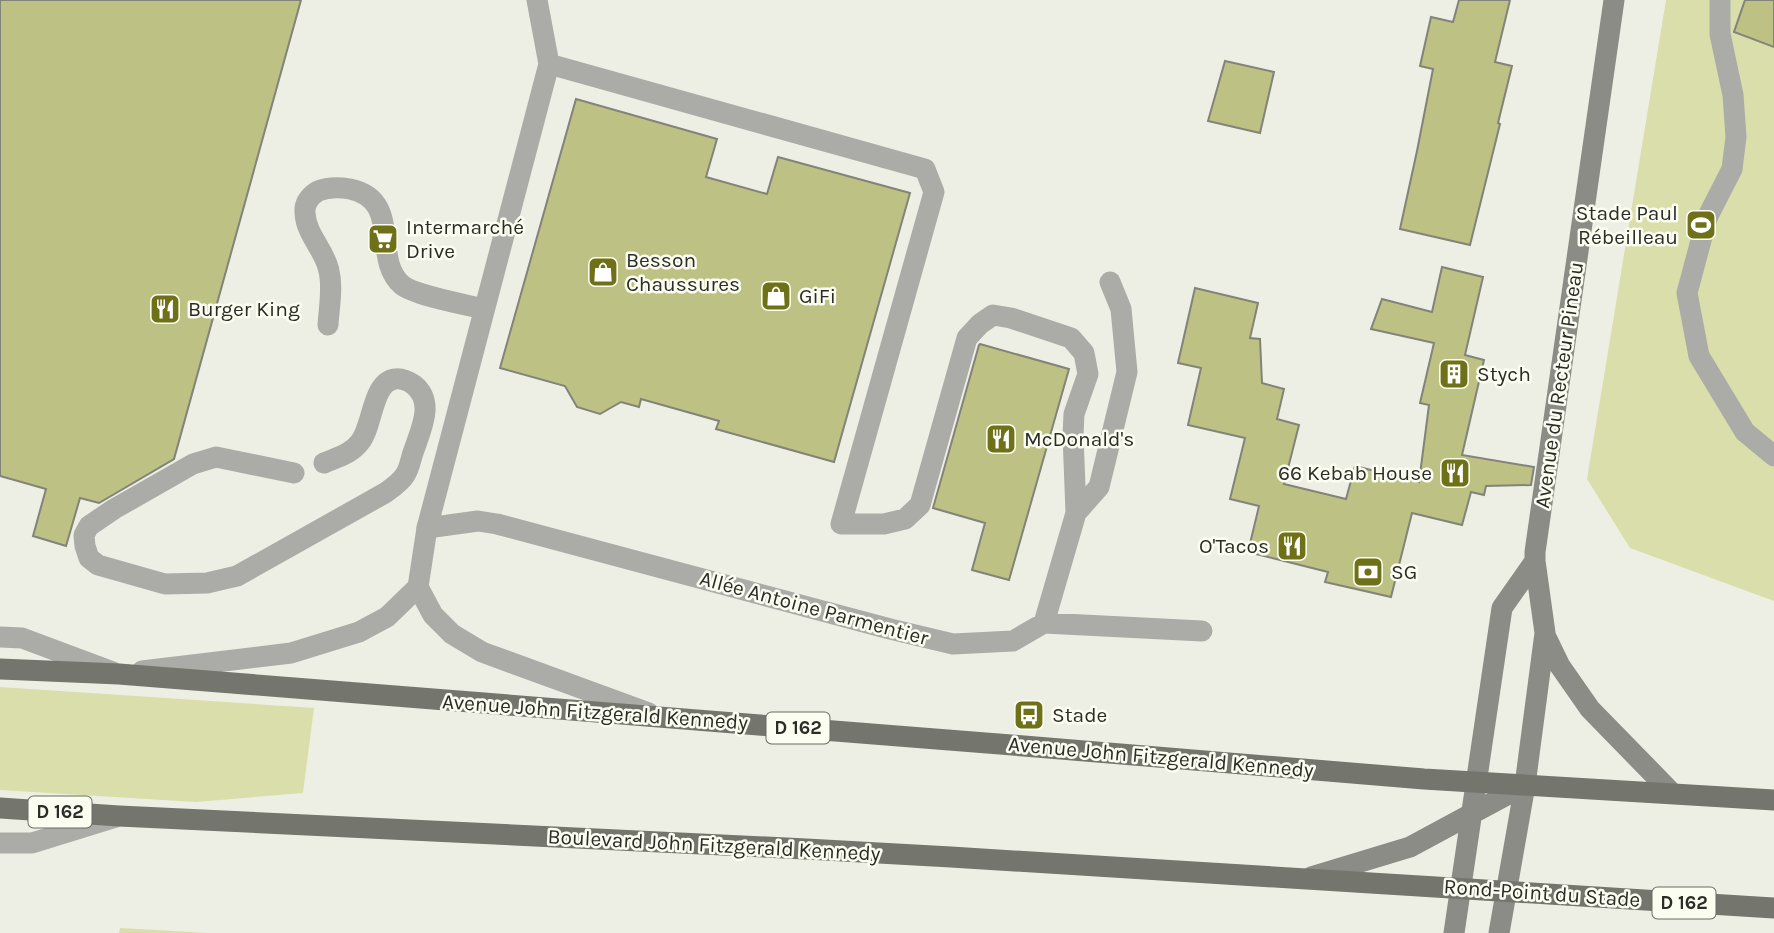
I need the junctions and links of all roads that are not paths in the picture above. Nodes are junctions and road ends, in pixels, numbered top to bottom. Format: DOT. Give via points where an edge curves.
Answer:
graph roads {
  1 [pos="537,0"];
  2 [pos="1614,0"];
  3 [pos="1720,0"];
  4 [pos="549,64"];
  5 [pos="1110,282"];
  6 [pos="484,309"];
  7 [pos="328,325"];
  8 [pos="1774,456"];
  9 [pos="324,463"];
  10 [pos="294,473"];
  11 [pos="1076,513"];
  12 [pos="427,528"];
  13 [pos="1535,561"];
  14 [pos="418,587"];
  15 [pos="1044,623"];
  16 [pos="1202,631"];
  17 [pos="1545,633"];
  18 [pos="0,637"];
  19 [pos="0,669"];
  20 [pos="119,674"];
  21 [pos="657,716"];
  22 [pos="1477,783"];
  23 [pos="1525,785"];
  24 [pos="1672,793"];
  25 [pos="1774,800"];
  26 [pos="0,808"];
  27 [pos="1472,814"];
  28 [pos="119,816"];
  29 [pos="0,843"];
  30 [pos="1309,878"];
  31 [pos="1461,888"];
  32 [pos="1507,892"];
  33 [pos="1774,908"];
  34 [pos="1454,933"];
  35 [pos="1499,933"];
  1 -- 4 [label="street"];
  2 -- 13 [label="main road, Avenue du Recteur Pineau"];
  3 -- 8 [label="street" via="1720,34 1736,137 1732,169 1707,218 1686,293 1699,356 1745,432"];
  4 -- 6 [label="street"];
  4 -- 11 [label="street" via="925,169 934,192 841,524 905,519 920,505 967,338 993,315 1071,338 1084,353 1088,374 1073,424"];
  5 -- 11 [label="street" via="1121,309 1128,372 1099,487"];
  6 -- 7 [label="street" via="402,285 388,258 383,222 372,198 360,191 328,188 310,197 305,212 309,233 329,270"];
  6 -- 12 [label="street"];
  9 -- 10 [label="street" via="348,454 360,442 386,382 411,382 424,397 426,408 406,475 396,485 237,576 207,583 165,584 98,565 89,558 84,535 89,526 193,464 216,457"];
  11 -- 15 [label="street"];
  12 -- 14 [label="street"];
  12 -- 15 [label="street, Allée Antoine Parmentier" via="478,521 497,524 953,644 1013,641"];
  13 -- 17 [label="main road, Avenue du Recteur Pineau"];
  13 -- 22 [label="main road, Avenue du Recteur Pineau" via="1502,608"];
  14 -- 20 [label="street" via="387,617 359,632 290,653"];
  14 -- 21 [label="street" via="433,615 452,634 482,652"];
  15 -- 16 [label="street"];
  17 -- 23 [label="main road, Avenue du Recteur Pineau"];
  17 -- 24 [label="main road" via="1560,666 1590,709"];
  18 -- 20 [label="street" via="22,638"];
  19 -- 20 [label="main road, Avenue John Fitzgerald Kennedy / D 162"];
  20 -- 21 [label="main road, Avenue John Fitzgerald Kennedy / D 162"];
  21 -- 22 [label="main road, Avenue John Fitzgerald Kennedy / D 162"];
  22 -- 23 [label="main road, Avenue John Fitzgerald Kennedy / D 162"];
  22 -- 27 [label="main road, Avenue du Recteur Pineau"];
  23 -- 24 [label="main road, D 162"];
  23 -- 27 [label="main road"];
  23 -- 32 [label="main road, Avenue du Recteur Pineau"];
  24 -- 25 [label="main road, D 162"];
  26 -- 28 [label="main road, D 162"];
  27 -- 30 [label="main road" via="1410,847"];
  27 -- 31 [label="main road, Avenue du Recteur Pineau"];
  28 -- 29 [label="street" via="32,843"];
  28 -- 30 [label="main road, Boulevard John Fitzgerald Kennedy / D 162"];
  30 -- 31 [label="main road, Rond-Point du Stade / D 162"];
  31 -- 32 [label="main road, Rond-Point du Stade / D 162"];
  31 -- 34 [label="main road, Avenue du Recteur Pineau"];
  32 -- 33 [label="main road, Rond-Point du Stade / D 162"];
  32 -- 35 [label="main road, Avenue du Recteur Pineau"];
}
